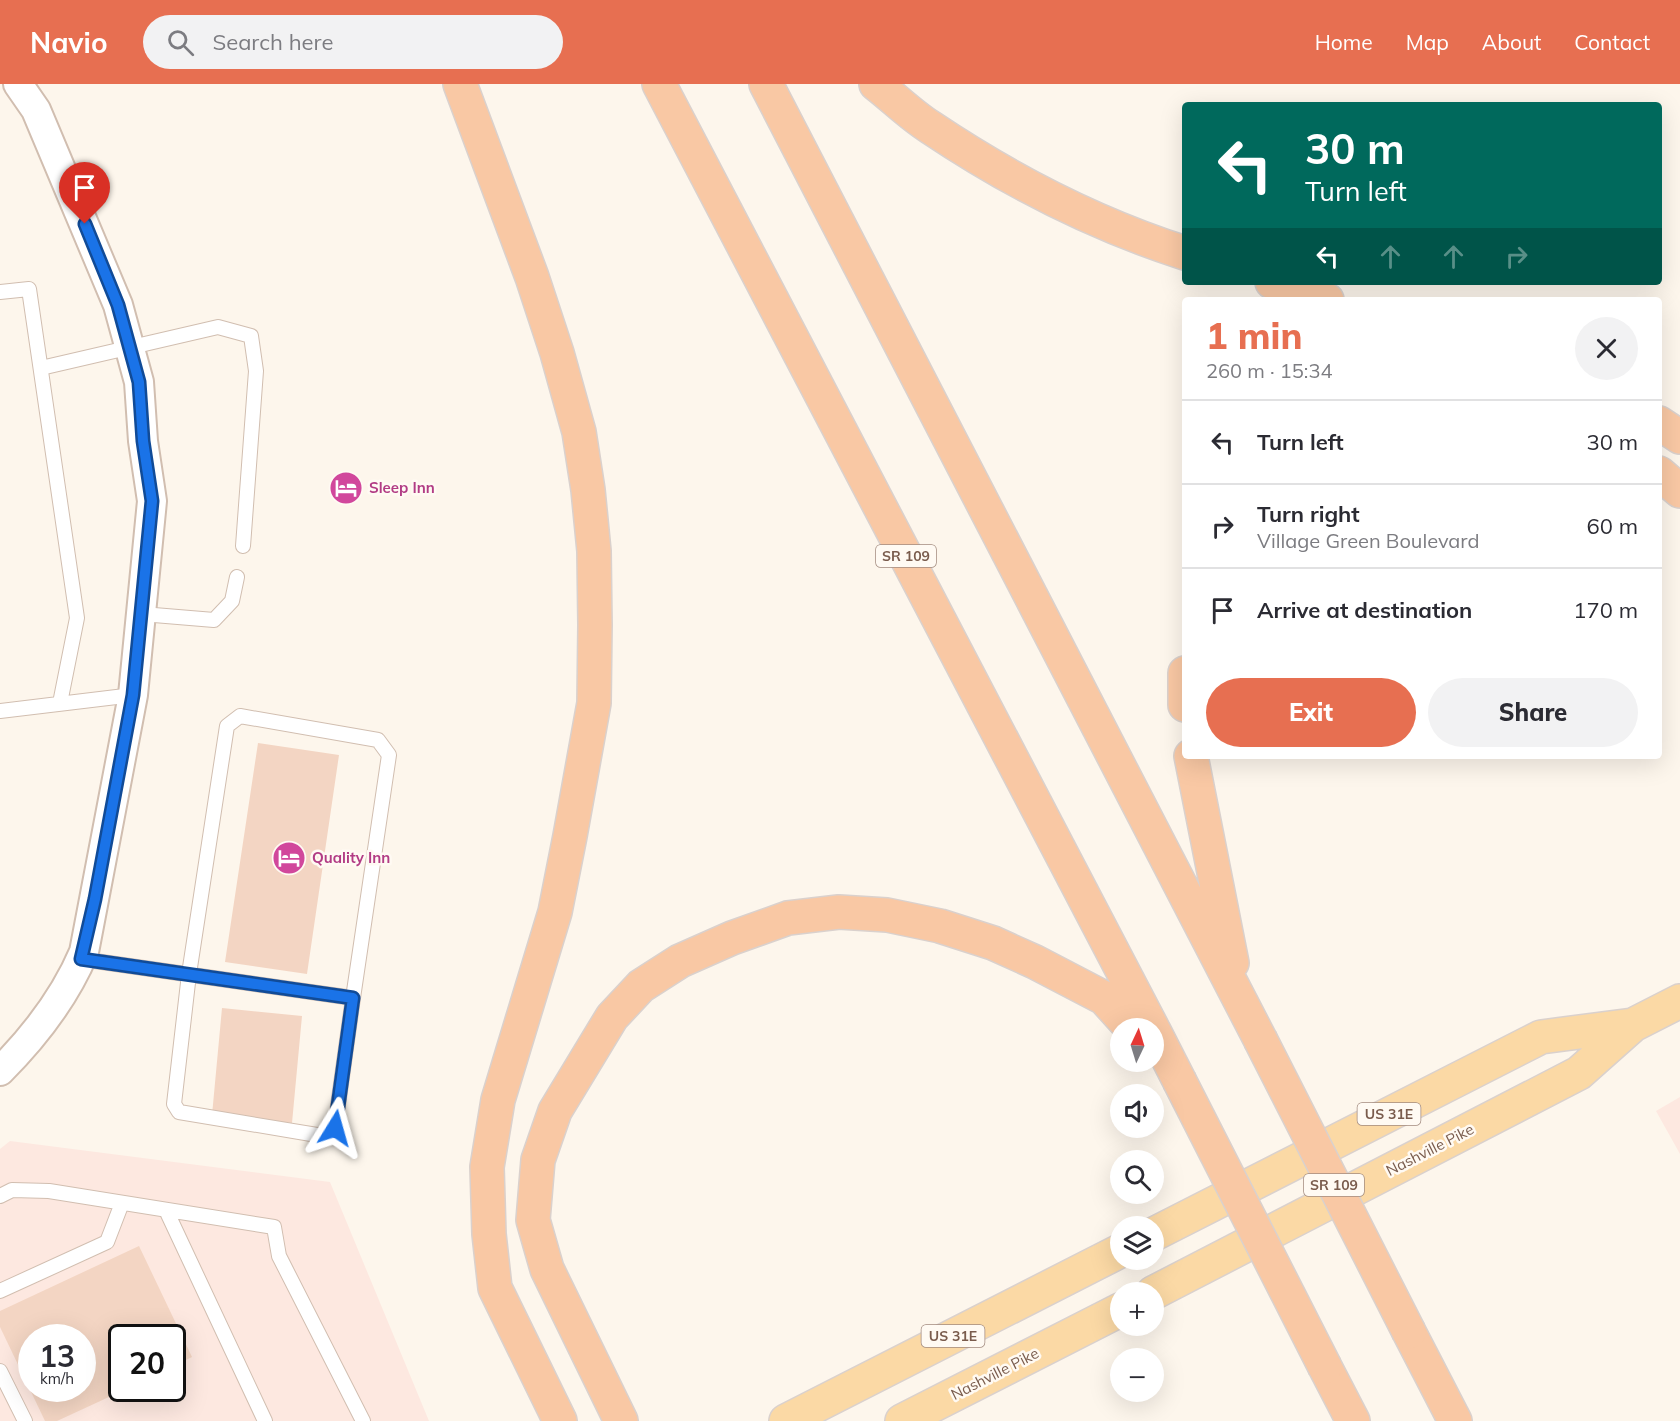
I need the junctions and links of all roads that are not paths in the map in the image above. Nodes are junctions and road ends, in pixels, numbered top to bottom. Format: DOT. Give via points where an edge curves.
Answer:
graph roads {
  1 [pos="18,84"];
  2 [pos="460,84"];
  3 [pos="659,84"];
  4 [pos="766,84"];
  5 [pos="876,84"];
  6 [pos="1182,253"];
  7 [pos="1281,285"];
  8 [pos="0,292"];
  9 [pos="1318,297"];
  10 [pos="129,347"];
  11 [pos="41,368"];
  12 [pos="1662,425"];
  13 [pos="1680,437"];
  14 [pos="1662,476"];
  15 [pos="1680,491"];
  16 [pos="243,546"];
  17 [pos="237,577"];
  18 [pos="142,614"];
  19 [pos="133,695"];
  20 [pos="60,703"];
  21 [pos="0,711"];
  22 [pos="1192,759"];
  23 [pos="81,959"];
  24 [pos="189,974"];
  25 [pos="353,998"];
  26 [pos="1239,1000"];
  27 [pos="1680,1001"];
  28 [pos="1122,1018"];
  29 [pos="1147,1018"];
  30 [pos="1633,1025"];
  31 [pos="1164,1051"];
  32 [pos="1164,1063"];
  33 [pos="0,1071"];
  34 [pos="1179,1080"];
  35 [pos="0,1196"];
  36 [pos="122,1203"];
  37 [pos="166,1210"];
  38 [pos="1164,1229"];
  39 [pos="1110,1256"];
  40 [pos="1164,1287"];
  41 [pos="0,1290"];
  42 [pos="1110,1315"];
  43 [pos="0,1371"];
  44 [pos="540,1380"];
  45 [pos="25,1421"];
  46 [pos="265,1421"];
  47 [pos="363,1421"];
  48 [pos="549,1421"];
  49 [pos="560,1421"];
  50 [pos="621,1421"];
  51 [pos="786,1421"];
  52 [pos="902,1421"];
  53 [pos="1353,1421"];
  54 [pos="1455,1421"];
  1 -- 10 [label="street" via="36,110 77,204 118,305"];
  2 -- 44 [label="highway" via="557,353 579,432 594,551 594,702 555,912 498,1100 487,1167 495,1288"];
  3 -- 29 [label="highway, SR 109"];
  4 -- 26 [label="highway, SR 109"];
  5 -- 6 [label="highway" via="928,126 1022,184 1101,223"];
  7 -- 9 [label="highway"];
  8 -- 11 [label="lane" via="29,289"];
  10 -- 11 [label="lane"];
  10 -- 16 [label="lane" via="218,327 251,336 256,371"];
  10 -- 18 [label="street" via="139,382 152,501"];
  11 -- 20 [label="lane" via="76,618"];
  12 -- 13 [label="highway"];
  14 -- 15 [label="highway"];
  17 -- 18 [label="lane" via="232,601 214,620"];
  18 -- 19 [label="street"];
  19 -- 20 [label="lane"];
  19 -- 23 [label="street"];
  20 -- 21 [label="lane"];
  22 -- 26 [label="highway"];
  23 -- 24 [label="lane"];
  23 -- 33 [label="street" via="42,1024"];
  24 -- 25 [label="lane"];
  24 -- 25 [label="lane" via="174,1104 179,1112 323,1136 335,1128"];
  24 -- 25 [label="lane" via="227,726 240,716 378,740 388,755"];
  26 -- 54 [label="highway, SR 109, bridge"];
  27 -- 30 [label="main road, Nashville Pike / US 31E"];
  28 -- 50 [label="highway" via="1104,999 993,943 940,926 886,915 839,912 788,918 680,961 641,986 612,1017 555,1111 538,1160 533,1220 547,1269"];
  30 -- 38 [label="main road, Nashville Pike / US 31E" via="1541,1037"];
  30 -- 40 [label="main road, Nashville Pike / US 31E" via="1579,1073"];
  31 -- 34 [label="highway, SR 109"];
  32 -- 34 [label="highway"];
  34 -- 53 [label="highway, SR 109, bridge"];
  35 -- 36 [label="lane" via="12,1190 49,1191"];
  36 -- 37 [label="lane"];
  36 -- 41 [label="lane" via="106,1242"];
  37 -- 46 [label="lane"];
  37 -- 47 [label="lane" via="274,1227 279,1256"];
  39 -- 51 [label="main road, US 31E"];
  42 -- 52 [label="main road, Nashville Pike"];
  43 -- 45 [label="lane"];
  44 -- 48 [label="highway"];
  44 -- 49 [label="highway"];
}
